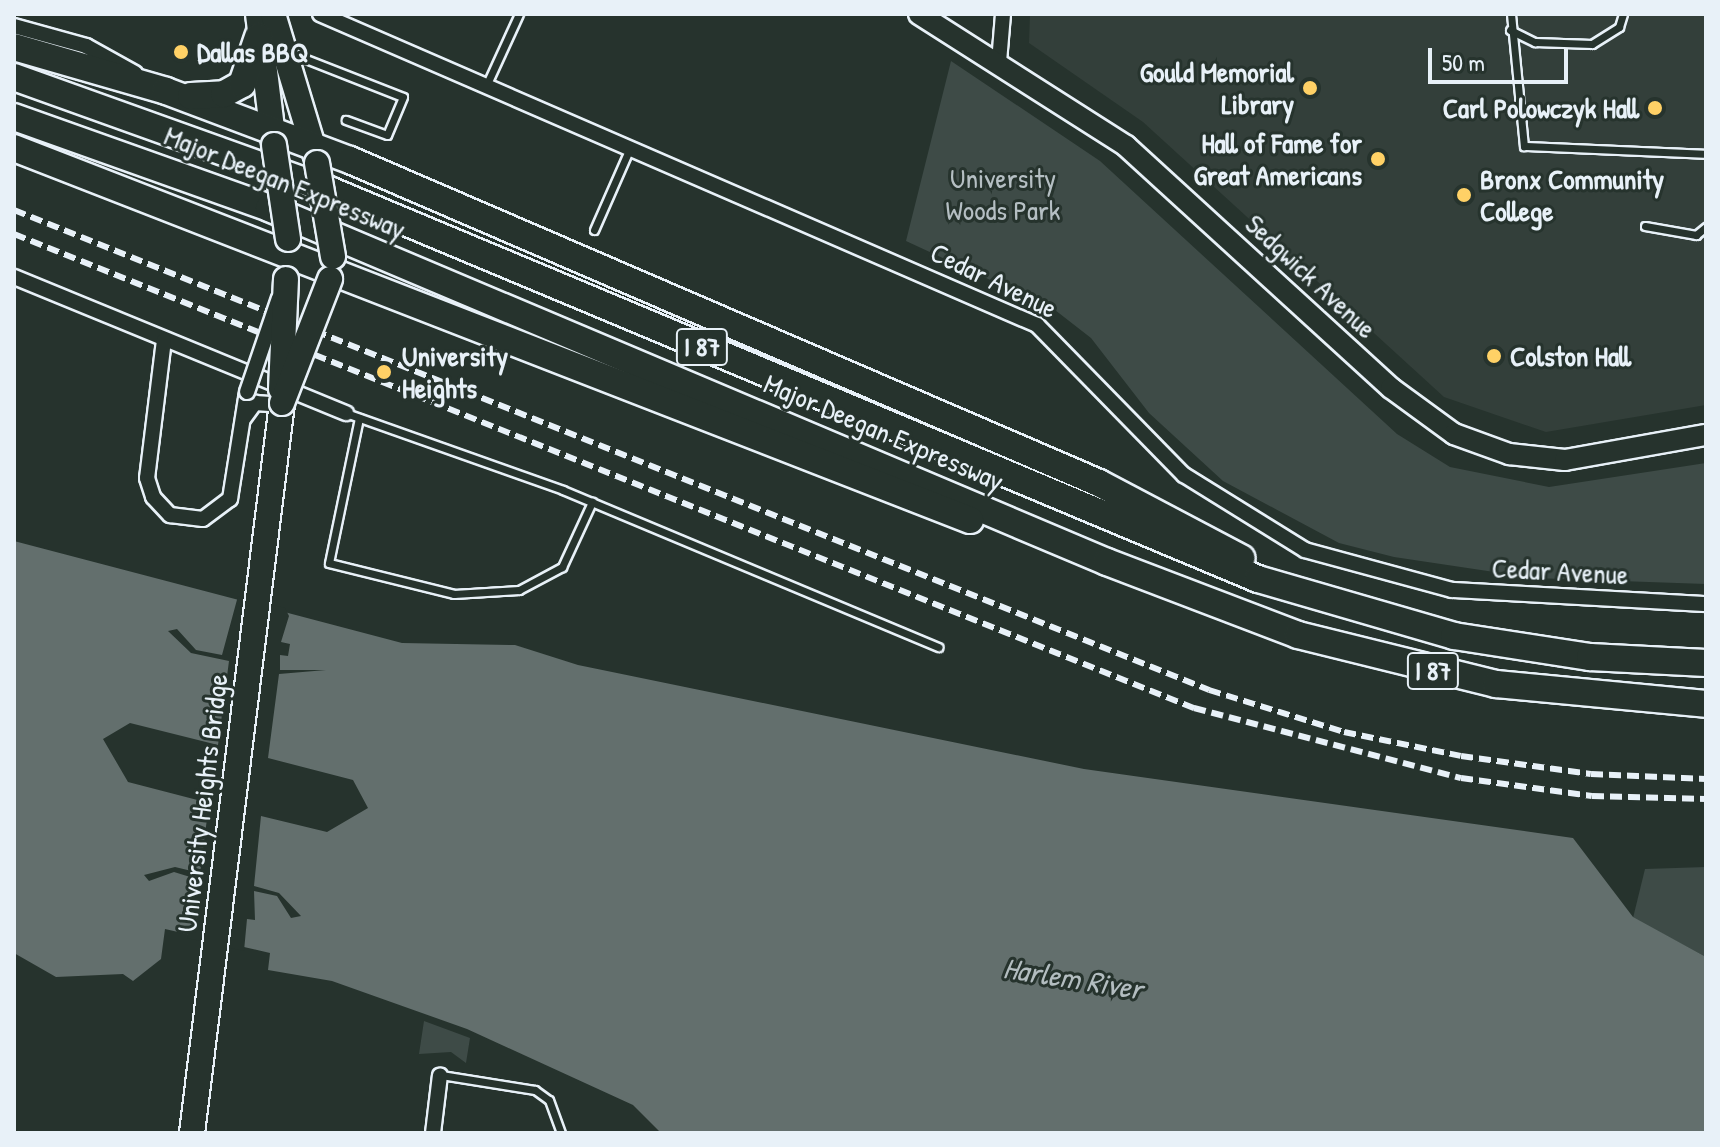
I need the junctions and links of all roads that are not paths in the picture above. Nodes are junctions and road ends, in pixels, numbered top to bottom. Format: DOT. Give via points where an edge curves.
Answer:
graph roads {
  1 [pos="273,14"];
  2 [pos="320,14"];
  3 [pos="519,14"];
  4 [pos="919,14"];
  5 [pos="1003,14"];
  6 [pos="1511,14"];
  7 [pos="1623,14"];
  8 [pos="14,26"];
  9 [pos="258,26"];
  10 [pos="1510,30"];
  11 [pos="14,47"];
  12 [pos="288,52"];
  13 [pos="999,62"];
  14 [pos="14,77"];
  15 [pos="486,86"];
  16 [pos="166,91"];
  17 [pos="14,117"];
  18 [pos="346,120"];
  19 [pos="272,137"];
  20 [pos="14,148"];
  21 [pos="630,148"];
  22 [pos="316,154"];
  23 [pos="1706,154"];
  24 [pos="1645,226"];
  25 [pos="1706,227"];
  26 [pos="594,230"];
  27 [pos="287,258"];
  28 [pos="331,268"];
  29 [pos="14,277"];
  30 [pos="164,340"];
  31 [pos="282,404"];
  32 [pos="353,416"];
  33 [pos="243,422"];
  34 [pos="1706,435"];
  35 [pos="592,502"];
  36 [pos="1170,588"];
  37 [pos="1706,604"];
  38 [pos="1388,620"];
  39 [pos="938,647"];
  40 [pos="1706,663"];
  41 [pos="1706,704"];
  42 [pos="440,1075"];
  43 [pos="192,1133"];
  44 [pos="433,1133"];
  45 [pos="561,1133"];
  1 -- 12 [label="main road"];
  2 -- 15 [label="street, Cedar Avenue"];
  3 -- 15 [label="lane"];
  4 -- 13 [label="main road, Sedgwick Avenue"];
  5 -- 13 [label="street"];
  6 -- 10 [label="lane"];
  7 -- 10 [label="lane" via="1619,27 1592,44 1535,42"];
  8 -- 16 [label="street, Major Deegan Expressway" via="95,49"];
  9 -- 16 [label="highway" via="250,72 237,89 205,96"];
  9 -- 19 [label="main road"];
  10 -- 23 [label="lane" via="1524,146"];
  11 -- 16 [label="highway"];
  12 -- 18 [label="lane" via="403,97 387,135"];
  12 -- 22 [label="main road"];
  13 -- 34 [label="main road, Sedgwick Avenue" via="1126,146 1399,395 1454,434 1509,454 1565,460"];
  14 -- 38 [label="highway, Major Deegan Expressway / I 87" via="269,166 1133,531"];
  15 -- 21 [label="street, Cedar Avenue"];
  16 -- 19 [label="highway"];
  17 -- 36 [label="highway, Major Deegan Expressway / I 87" via="197,179 465,288"];
  19 -- 22 [label="highway"];
  19 -- 27 [label="main road, bridge"];
  20 -- 27 [label="highway"];
  21 -- 26 [label="lane"];
  21 -- 37 [label="street, Cedar Avenue" via="1037,325 1184,475 1305,550 1452,590"];
  22 -- 28 [label="main road, bridge"];
  22 -- 38 [label="highway" via="1079,474 1248,561"];
  24 -- 25 [label="lane" via="1696,235"];
  27 -- 28 [label="highway"];
  27 -- 31 [label="main road, bridge"];
  27 -- 33 [label="street, bridge"];
  28 -- 31 [label="main road, bridge"];
  28 -- 36 [label="highway" via="869,485"];
  29 -- 30 [label="street"];
  30 -- 32 [label="street"];
  30 -- 33 [label="street" via="147,473 162,509 194,520 224,506 236,485"];
  31 -- 33 [label="street" via="255,403"];
  31 -- 43 [label="main road, University Heights Bridge"];
  32 -- 35 [label="lane"];
  32 -- 35 [label="lane" via="329,563 454,594 519,590 562,567"];
  35 -- 39 [label="lane"];
  36 -- 41 [label="highway, Major Deegan Expressway / I 87" via="1298,635 1431,671 1564,694"];
  38 -- 40 [label="highway, Major Deegan Expressway / I 87" via="1537,650"];
  42 -- 44 [label="street"];
  42 -- 45 [label="lane" via="535,1090 549,1100"];
}
